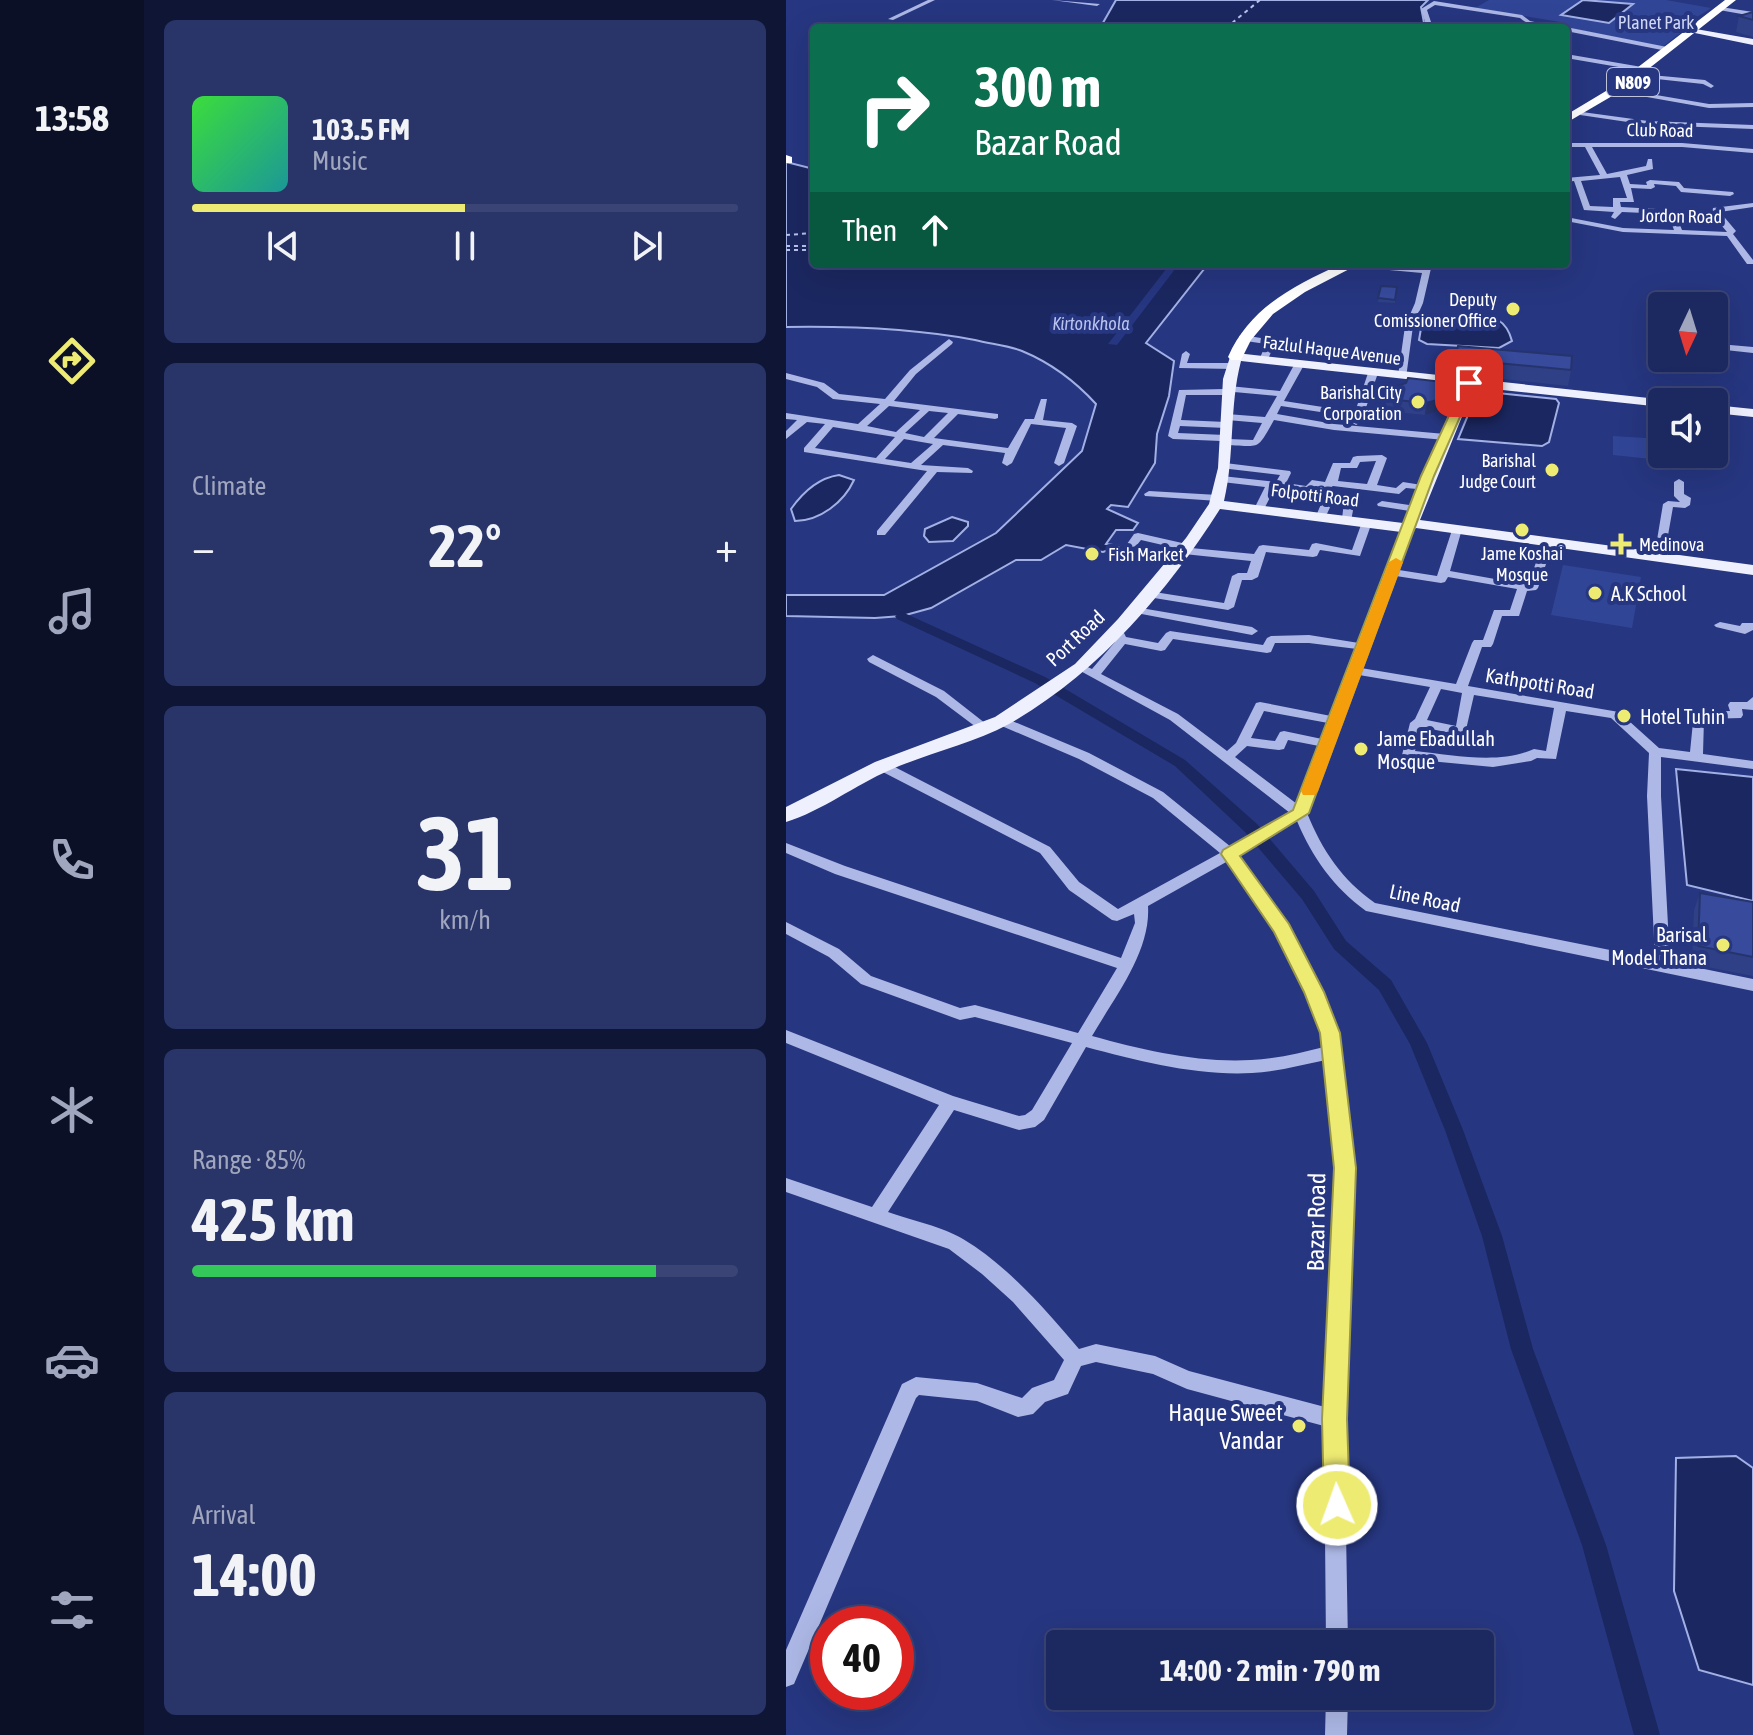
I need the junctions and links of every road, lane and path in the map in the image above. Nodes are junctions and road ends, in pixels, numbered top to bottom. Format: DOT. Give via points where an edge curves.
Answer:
graph roads {
  1 [pos="932,0"];
  2 [pos="1055,0"];
  3 [pos="1731,0"];
  4 [pos="1097,4"];
  5 [pos="1721,4"];
  6 [pos="1753,14"];
  7 [pos="891,19"];
  8 [pos="1429,24"];
  9 [pos="1539,24"];
  10 [pos="1697,26"];
  11 [pos="1570,30"];
  12 [pos="1753,41"];
  13 [pos="1667,49"];
  14 [pos="1570,57"];
  15 [pos="1641,72"];
  16 [pos="1711,86"];
  17 [pos="1615,90"];
  18 [pos="1753,105"];
  19 [pos="1570,118"];
  20 [pos="1753,127"];
  21 [pos="1570,145"];
  22 [pos="1588,146"];
  23 [pos="1753,151"];
  24 [pos="1650,160"];
  25 [pos="1623,174"];
  26 [pos="1604,175"];
  27 [pos="1577,179"];
  28 [pos="1570,180"];
  29 [pos="1627,186"];
  30 [pos="1730,194"];
  31 [pos="1753,205"];
  32 [pos="1617,210"];
  33 [pos="1570,220"];
  34 [pos="1605,227"];
  35 [pos="1679,233"];
  36 [pos="1729,234"];
  37 [pos="1753,262"];
  38 [pos="1341,268"];
  39 [pos="1428,268"];
  40 [pos="1242,338"];
  41 [pos="949,342"];
  42 [pos="1728,348"];
  43 [pos="1753,350"];
  44 [pos="1186,355"];
  45 [pos="1264,360"];
  46 [pos="1235,361"];
  47 [pos="1299,365"];
  48 [pos="1373,373"];
  49 [pos="786,376"];
  50 [pos="1403,376"];
  51 [pos="1469,383"];
  52 [pos="1229,390"];
  53 [pos="854,399"];
  54 [pos="1280,399"];
  55 [pos="1044,401"];
  56 [pos="1648,402"];
  57 [pos="887,403"];
  58 [pos="928,407"];
  59 [pos="1728,410"];
  60 [pos="956,411"];
  61 [pos="1753,413"];
  62 [pos="1358,415"];
  63 [pos="786,416"];
  64 [pos="995,416"];
  65 [pos="836,417"];
  66 [pos="805,418"];
  67 [pos="1268,418"];
  68 [pos="1038,421"];
  69 [pos="860,427"];
  70 [pos="1354,428"];
  71 [pos="1226,430"];
  72 [pos="786,436"];
  73 [pos="899,436"];
  74 [pos="1445,437"];
  75 [pos="928,439"];
  76 [pos="941,442"];
  77 [pos="1011,451"];
  78 [pos="877,462"];
  79 [pos="1007,463"];
  80 [pos="1059,463"];
  81 [pos="913,467"];
  82 [pos="934,469"];
  83 [pos="968,471"];
  84 [pos="1224,473"];
  85 [pos="1679,482"];
  86 [pos="1338,484"];
  87 [pos="1276,485"];
  88 [pos="1371,487"];
  89 [pos="1424,488"];
  90 [pos="1149,494"];
  91 [pos="1341,499"];
  92 [pos="1217,501"];
  93 [pos="1382,504"];
  94 [pos="1259,509"];
  95 [pos="1321,516"];
  96 [pos="1347,519"];
  97 [pos="1412,520"];
  98 [pos="1367,522"];
  99 [pos="1457,529"];
  100 [pos="881,533"];
  101 [pos="1548,543"];
  102 [pos="1132,544"];
  103 [pos="1185,549"];
  104 [pos="1257,558"];
  105 [pos="1659,558"];
  106 [pos="1753,570"];
  107 [pos="1392,572"];
  108 [pos="1444,573"];
  109 [pos="1523,587"];
  110 [pos="1148,594"];
  111 [pos="1135,610"];
  112 [pos="1720,625"];
  113 [pos="1753,627"];
  114 [pos="1252,631"];
  115 [pos="1119,635"];
  116 [pos="1364,647"];
  117 [pos="873,659"];
  118 [pos="1355,671"];
  119 [pos="1083,672"];
  120 [pos="1437,685"];
  121 [pos="1464,691"];
  122 [pos="1753,701"];
  123 [pos="1560,707"];
  124 [pos="1336,721"];
  125 [pos="1420,723"];
  126 [pos="993,724"];
  127 [pos="1243,741"];
  128 [pos="1328,744"];
  129 [pos="1655,752"];
  130 [pos="1228,757"];
  131 [pos="1696,757"];
  132 [pos="1753,765"];
  133 [pos="882,766"];
  134 [pos="1300,813"];
  135 [pos="786,815"];
  136 [pos="786,848"];
  137 [pos="1230,854"];
  138 [pos="1141,904"];
  139 [pos="786,927"];
  140 [pos="1126,965"];
  141 [pos="1663,965"];
  142 [pos="1753,985"];
  143 [pos="786,1036"];
  144 [pos="1084,1039"];
  145 [pos="1333,1052"];
  146 [pos="950,1102"];
  147 [pos="786,1185"];
  148 [pos="875,1217"];
  149 [pos="1075,1359"];
  150 [pos="1334,1419"];
  151 [pos="1337,1630"];
  152 [pos="786,1676"];
  153 [pos="1337,1710"];
  154 [pos="1336,1735"];
  1 -- 7 [label="street"];
  2 -- 4 [label="street"];
  3 -- 5 [label="highway, N809"];
  5 -- 6 [label="street"];
  5 -- 10 [label="highway, N809"];
  8 -- 9 [label="street" via="1424,9 1434,3"];
  10 -- 12 [label="main road"];
  10 -- 13 [label="highway, N809"];
  10 -- 15 [label="highway, N809"];
  11 -- 13 [label="street"];
  13 -- 15 [label="highway, N809"];
  14 -- 15 [label="street"];
  15 -- 16 [label="street"];
  15 -- 17 [label="highway, N809"];
  17 -- 18 [label="street" via="1709,106"];
  17 -- 19 [label="highway, N809"];
  19 -- 20 [label="street"];
  21 -- 22 [label="street, Club Road"];
  22 -- 23 [label="street, Club Road"];
  22 -- 26 [label="street"];
  24 -- 25 [label="street" via="1650,167"];
  25 -- 26 [label="street"];
  25 -- 29 [label="street"];
  26 -- 27 [label="street"];
  27 -- 28 [label="street"];
  27 -- 32 [label="street" via="1587,208"];
  29 -- 30 [label="street" via="1679,184 1681,190"];
  29 -- 32 [label="street" via="1631,200 1616,200"];
  31 -- 36 [label="street, Jordon Road" via="1716,210 1732,231"];
  32 -- 34 [label="street"];
  32 -- 35 [label="street" via="1671,212"];
  33 -- 34 [label="street, Jordon Road"];
  34 -- 35 [label="street, Jordon Road"];
  35 -- 36 [label="street, Jordon Road"];
  36 -- 37 [label="street"];
  38 -- 40 [label="highway" via="1263,314"];
  39 -- 50 [label="street" via="1409,326"];
  40 -- 45 [label="street" via="1271,342"];
  40 -- 46 [label="highway"];
  41 -- 57 [label="street"];
  42 -- 43 [label="street"];
  44 -- 46 [label="street" via="1182,366"];
  45 -- 46 [label="main road, Fazlul Haque Avenue"];
  45 -- 47 [label="main road, Fazlul Haque Avenue"];
  46 -- 52 [label="main road, Port Road"];
  47 -- 48 [label="main road, Fazlul Haque Avenue"];
  47 -- 54 [label="street"];
  48 -- 50 [label="main road, Fazlul Haque Avenue"];
  48 -- 62 [label="street"];
  49 -- 53 [label="street"];
  50 -- 51 [label="main road, Fazlul Haque Avenue"];
  51 -- 56 [label="main road, Fazlul Haque Avenue"];
  51 -- 74 [label="main road"];
  52 -- 54 [label="street"];
  52 -- 71 [label="main road, Port Road"];
  52 -- 71 [label="street" via="1182,392 1177,423"];
  53 -- 57 [label="street"];
  53 -- 65 [label="street"];
  54 -- 62 [label="street"];
  54 -- 67 [label="street"];
  55 -- 68 [label="street"];
  57 -- 58 [label="street"];
  57 -- 69 [label="street"];
  58 -- 60 [label="street"];
  58 -- 73 [label="street"];
  59 -- 61 [label="main road"];
  60 -- 64 [label="street"];
  60 -- 75 [label="street"];
  62 -- 70 [label="street"];
  63 -- 66 [label="street"];
  65 -- 66 [label="street"];
  65 -- 69 [label="street"];
  65 -- 78 [label="street" via="808,450"];
  66 -- 72 [label="street"];
  67 -- 70 [label="street"];
  67 -- 71 [label="street"];
  67 -- 71 [label="street" via="1256,443"];
  68 -- 77 [label="street" via="1028,421"];
  68 -- 80 [label="street" via="1072,426"];
  69 -- 73 [label="street"];
  70 -- 74 [label="street"];
  71 -- 84 [label="main road, Port Road"];
  73 -- 75 [label="street"];
  73 -- 78 [label="street"];
  74 -- 89 [label="main road"];
  75 -- 76 [label="street"];
  76 -- 77 [label="street"];
  76 -- 81 [label="street"];
  77 -- 79 [label="street"];
  78 -- 81 [label="street"];
  81 -- 82 [label="street"];
  82 -- 83 [label="street"];
  82 -- 100 [label="street"];
  84 -- 87 [label="street"];
  84 -- 87 [label="street" via="1286,473"];
  84 -- 92 [label="main road, Port Road"];
  85 -- 105 [label="street" via="1685,505 1668,504"];
  86 -- 87 [label="street" via="1312,483 1309,489"];
  86 -- 88 [label="street"];
  86 -- 88 [label="street" via="1337,465 1382,458"];
  86 -- 91 [label="street"];
  87 -- 94 [label="street"];
  88 -- 89 [label="street"];
  89 -- 97 [label="main road"];
  90 -- 92 [label="street"];
  91 -- 95 [label="street" via="1329,497"];
  91 -- 96 [label="street" via="1350,500"];
  92 -- 94 [label="main road, Folpotti Road"];
  92 -- 103 [label="main road, Port Road"];
  93 -- 97 [label="street"];
  94 -- 95 [label="main road, Folpotti Road"];
  95 -- 96 [label="main road, Folpotti Road"];
  96 -- 98 [label="main road, Folpotti Road"];
  97 -- 98 [label="main road, Folpotti Road"];
  97 -- 99 [label="main road, Folpotti Road"];
  97 -- 107 [label="street"];
  98 -- 104 [label="street" via="1356,554 1316,546 1313,554 1263,548"];
  99 -- 101 [label="main road, Folpotti Road"];
  99 -- 108 [label="street"];
  101 -- 105 [label="main road, Folpotti Road"];
  101 -- 109 [label="street" via="1532,588"];
  102 -- 103 [label="street" via="1138,536"];
  103 -- 104 [label="street"];
  103 -- 110 [label="main road, Port Road"];
  104 -- 110 [label="street" via="1252,577 1238,576 1228,607"];
  105 -- 106 [label="main road, Folpotti Road"];
  107 -- 108 [label="street" via="1441,580"];
  107 -- 116 [label="street"];
  108 -- 109 [label="street"];
  109 -- 121 [label="street" via="1515,614 1498,612 1487,644 1478,643"];
  110 -- 111 [label="main road, Port Road"];
  111 -- 114 [label="street"];
  111 -- 115 [label="main road, Port Road"];
  112 -- 113 [label="street"];
  115 -- 116 [label="street" via="1161,647 1170,635 1267,649 1271,640 1309,639"];
  115 -- 119 [label="main road, Port Road"];
  116 -- 118 [label="street"];
  117 -- 126 [label="street, Bazar Road"];
  118 -- 120 [label="street, Kathpotti Road"];
  118 -- 124 [label="street"];
  119 -- 126 [label="main road, Port Road"];
  119 -- 130 [label="street, Line Road" via="1174,717"];
  120 -- 121 [label="street, Kathpotti Road"];
  120 -- 125 [label="street"];
  121 -- 123 [label="street, Kathpotti Road"];
  121 -- 125 [label="street" via="1461,731"];
  122 -- 131 [label="street" via="1753,706 1734,705 1737,715 1698,715"];
  123 -- 125 [label="street" via="1551,756 1534,753 1493,763 1408,755"];
  123 -- 129 [label="street, Kathpotti Road" via="1615,715"];
  124 -- 127 [label="street" via="1260,706"];
  124 -- 128 [label="street"];
  126 -- 133 [label="main road, Port Road"];
  126 -- 137 [label="street, Bazar Road" via="1084,756 1158,795"];
  127 -- 128 [label="street" via="1279,746 1284,735"];
  127 -- 130 [label="street"];
  128 -- 134 [label="street"];
  129 -- 131 [label="street"];
  129 -- 141 [label="street"];
  130 -- 134 [label="street, Line Road"];
  131 -- 132 [label="street"];
  133 -- 135 [label="main road, Port Road"];
  133 -- 138 [label="street" via="1045,850 1074,886 1117,916"];
  134 -- 137 [label="street"];
  134 -- 141 [label="street, Line Road" via="1328,866 1347,891 1371,907"];
  136 -- 140 [label="street"];
  137 -- 138 [label="street"];
  137 -- 145 [label="street, Bazar Road" via="1282,929 1318,1002"];
  138 -- 140 [label="street" via="1142,923"];
  139 -- 144 [label="street" via="834,953 866,980 960,1014 975,1011"];
  140 -- 144 [label="street"];
  141 -- 142 [label="street, Line Road"];
  143 -- 146 [label="street"];
  144 -- 145 [label="street" via="1203,1064 1245,1067"];
  144 -- 146 [label="street" via="1029,1122"];
  145 -- 150 [label="street, Bazar Road" via="1345,1168"];
  146 -- 148 [label="street"];
  147 -- 148 [label="street"];
  148 -- 149 [label="street" via="936,1234 976,1257 1038,1314"];
  149 -- 150 [label="street" via="1096,1353 1155,1365 1187,1380"];
  149 -- 152 [label="street" via="1061,1387 1026,1407 977,1392 916,1386 909,1391"];
  150 -- 151 [label="street, Bazar Road"];
  153 -- 154 [label="street"];
}
